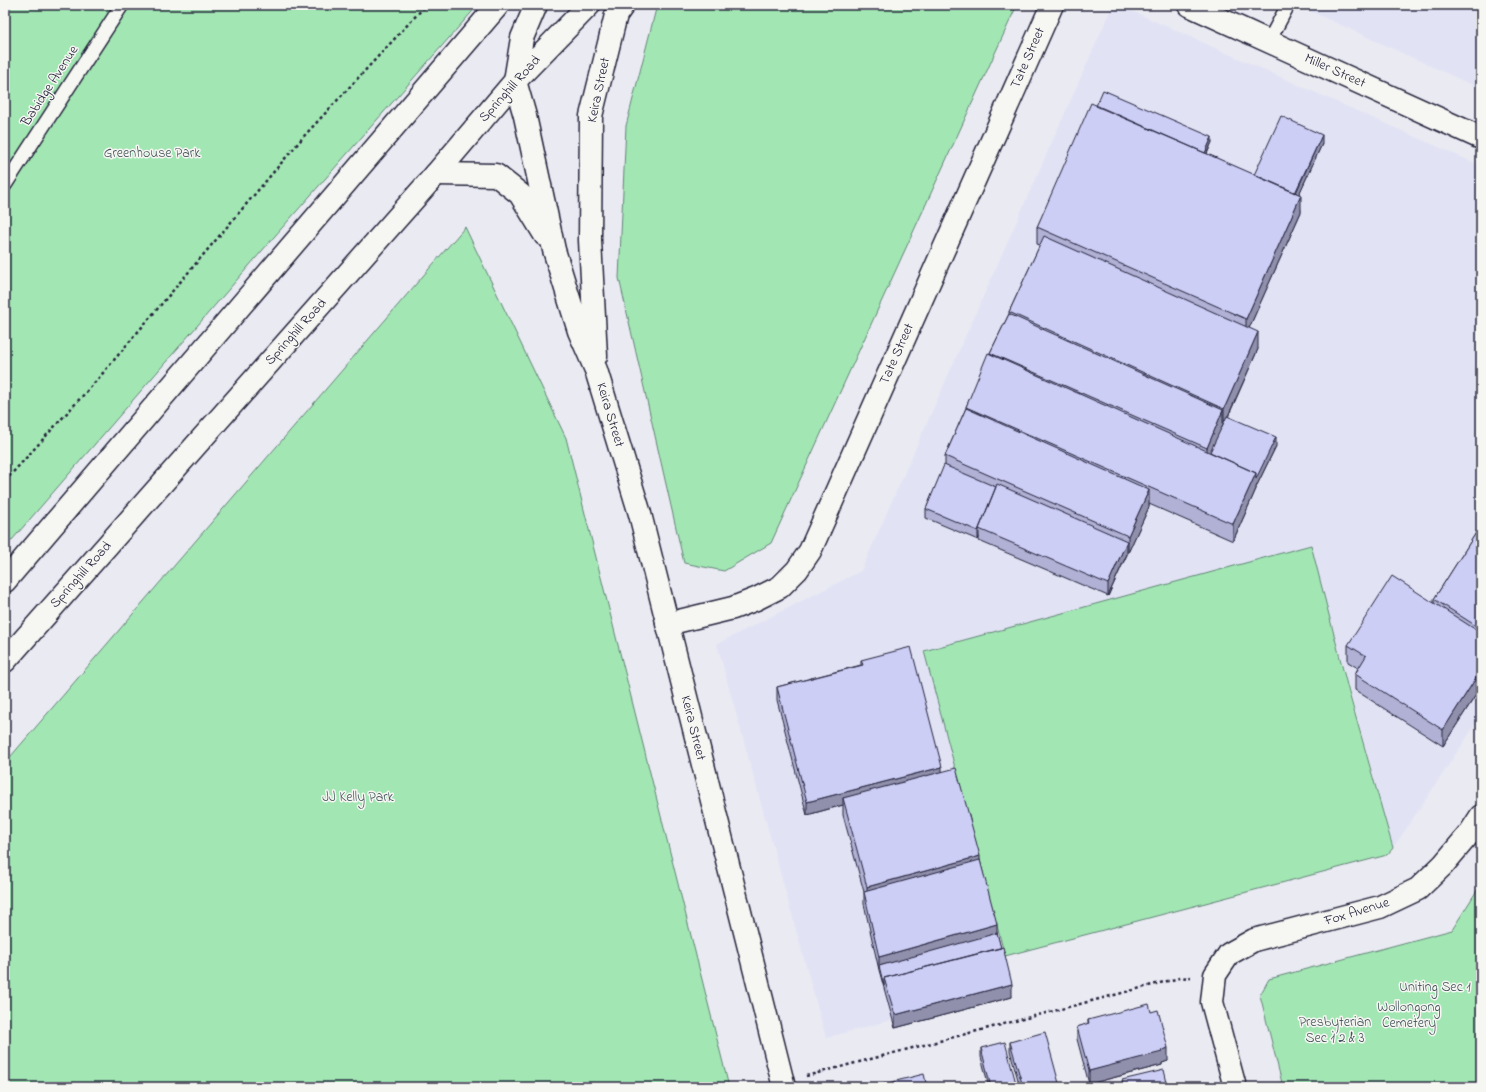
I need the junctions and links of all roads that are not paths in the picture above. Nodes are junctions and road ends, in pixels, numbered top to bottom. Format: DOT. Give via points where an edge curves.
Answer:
graph roads {
  1 [pos="122,5"];
  2 [pos="498,5"];
  3 [pos="536,5"];
  4 [pos="588,5"];
  5 [pos="623,5"];
  6 [pos="1052,5"];
  7 [pos="1189,5"];
  8 [pos="1288,5"];
  9 [pos="1269,41"];
  10 [pos="515,81"];
  11 [pos="1481,138"];
  12 [pos="436,174"];
  13 [pos="5,185"];
  14 [pos="554,250"];
  15 [pos="596,370"];
  16 [pos="5,581"];
  17 [pos="667,624"];
  18 [pos="5,661"];
  19 [pos="1477,830"];
  20 [pos="783,1085"];
  21 [pos="1234,1087"];
  1 -- 13 [label="lane, Babidge Avenue"];
  2 -- 16 [label="main road"];
  3 -- 10 [label="main road" via="522,38"];
  4 -- 10 [label="main road, Springhill Road"];
  5 -- 15 [label="main road, Keira Street" via="616,15 591,116 590,240"];
  6 -- 17 [label="main road, Tate Street" via="810,551 797,570 780,587 733,608"];
  7 -- 9 [label="main road, Miller Street"];
  8 -- 9 [label="lane"];
  9 -- 11 [label="main road, Miller Street"];
  10 -- 12 [label="main road, Springhill Road"];
  10 -- 14 [label="main road, Keira Street"];
  12 -- 14 [label="main road, Keira Street" via="496,175 520,194"];
  12 -- 18 [label="main road, Springhill Road"];
  14 -- 15 [label="main road, Keira Street" via="579,331"];
  15 -- 17 [label="main road, Keira Street" via="640,514"];
  17 -- 20 [label="main road, Keira Street"];
  19 -- 21 [label="main road, Fox Avenue" via="1418,889 1380,907 1254,940 1228,954 1215,975 1212,1002"];
}
